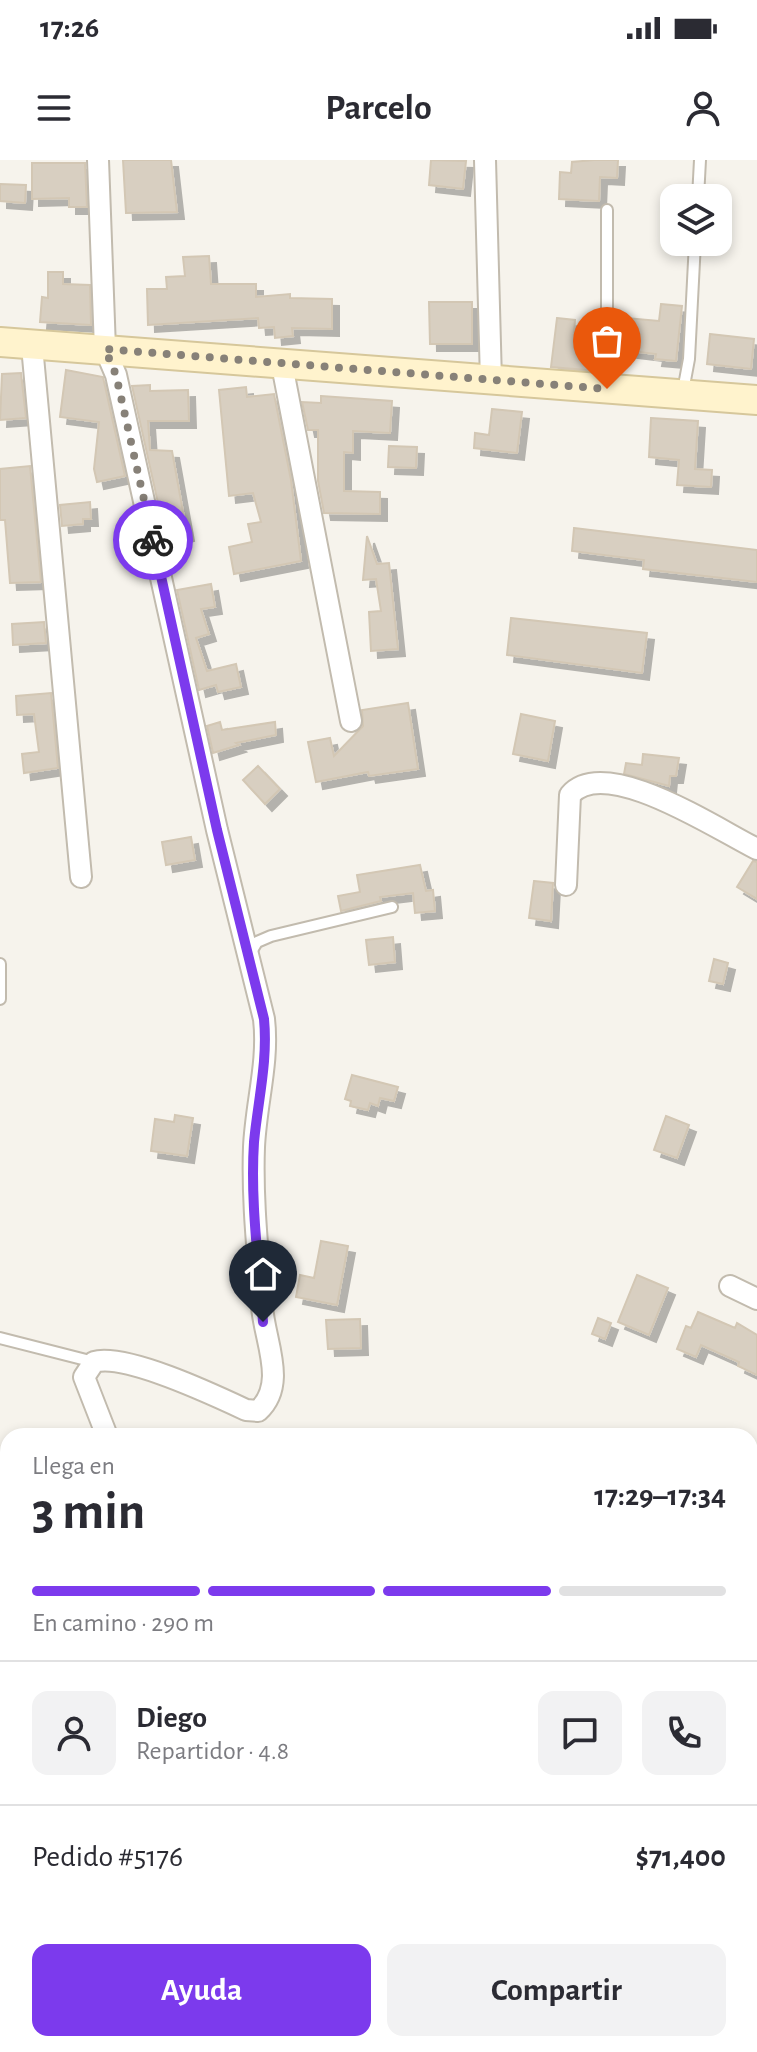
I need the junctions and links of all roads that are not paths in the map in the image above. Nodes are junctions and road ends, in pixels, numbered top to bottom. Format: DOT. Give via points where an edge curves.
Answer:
graph roads {
  1 [pos="98,160"];
  2 [pos="485,160"];
  3 [pos="700,160"];
  4 [pos="699,184"];
  5 [pos="607,210"];
  6 [pos="694,256"];
  7 [pos="0,342"];
  8 [pos="32,346"];
  9 [pos="105,349"];
  10 [pos="282,365"];
  11 [pos="491,381"];
  12 [pos="607,389"];
  13 [pos="682,395"];
  14 [pos="757,400"];
  15 [pos="351,721"];
  16 [pos="757,849"];
  17 [pos="81,877"];
  18 [pos="566,885"];
  19 [pos="392,907"];
  20 [pos="247,957"];
  21 [pos="0,964"];
  22 [pos="0,999"];
  23 [pos="730,1286"];
  24 [pos="757,1299"];
  25 [pos="0,1338"];
  26 [pos="94,1362"];
  27 [pos="104,1428"];
  1 -- 9 [label="street"];
  2 -- 11 [label="street"];
  3 -- 4 [label="lane"];
  5 -- 12 [label="lane"];
  6 -- 13 [label="lane"];
  7 -- 8 [label="main road"];
  8 -- 9 [label="main road"];
  8 -- 17 [label="street"];
  9 -- 10 [label="main road"];
  9 -- 20 [label="street" via="116,375"];
  10 -- 11 [label="main road"];
  10 -- 15 [label="street"];
  11 -- 12 [label="main road"];
  12 -- 13 [label="main road"];
  13 -- 14 [label="main road"];
  16 -- 18 [label="street" via="653,794 592,782 570,795"];
  19 -- 20 [label="lane" via="271,936 257,942"];
  20 -- 26 [label="street" via="267,1048 253,1194 272,1391 258,1411 246,1410 135,1366"];
  21 -- 22 [label="lane"];
  23 -- 24 [label="street"];
  25 -- 26 [label="lane"];
  26 -- 27 [label="street" via="84,1377"];
}
